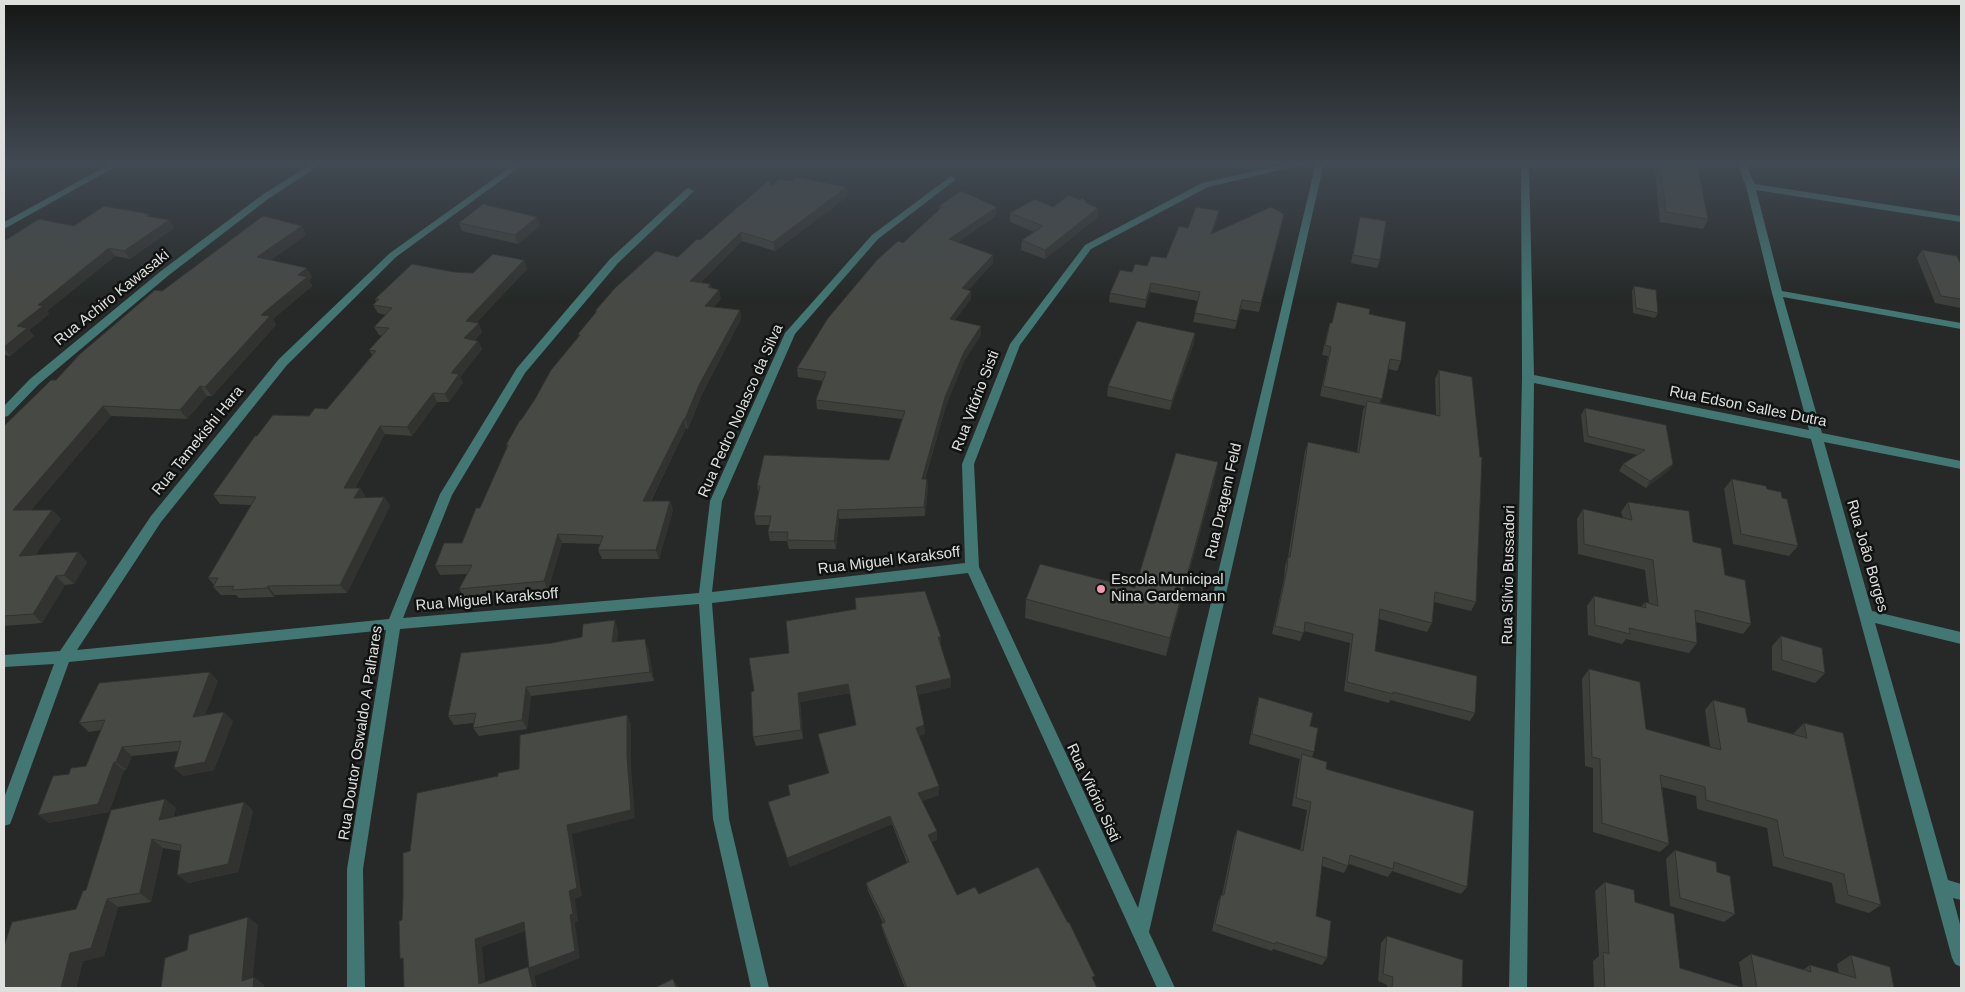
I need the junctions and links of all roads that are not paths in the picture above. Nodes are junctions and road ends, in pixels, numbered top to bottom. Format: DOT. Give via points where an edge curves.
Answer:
graph roads {
  1 [pos="34,209"];
  2 [pos="247,209"];
  3 [pos="457,209"];
  4 [pos="670,209"];
  5 [pos="911,209"];
  6 [pos="1159,209"];
  7 [pos="1309,209"];
  8 [pos="1526,209"];
  9 [pos="1757,209"];
  10 [pos="1899,209"];
  11 [pos="1961,219"];
  12 [pos="4,226"];
  13 [pos="1777,293"];
  14 [pos="1961,326"];
  15 [pos="1528,378"];
  16 [pos="4,413"];
  17 [pos="1816,435"];
  18 [pos="1961,464"];
  19 [pos="972,568"];
  20 [pos="705,598"];
  21 [pos="1868,616"];
  22 [pos="394,624"];
  23 [pos="1961,638"];
  24 [pos="64,657"];
  25 [pos="4,661"];
  26 [pos="4,818"];
  27 [pos="1941,886"];
  28 [pos="1961,892"];
  29 [pos="1140,935"];
  30 [pos="1961,958"];
  31 [pos="356,988"];
  32 [pos="760,988"];
  33 [pos="1166,988"];
  34 [pos="1518,988"];
  1 -- 12 [label="street"];
  2 -- 16 [label="street, Rua Achiro Kawasaki" via="34,382"];
  3 -- 24 [label="street, Rua Tamekishi Hara" via="393,255 282,362 156,519"];
  4 -- 22 [label="street, Rua Doutor Oswaldo A Palhares" via="614,261 522,371 446,494"];
  5 -- 20 [label="street, Rua Pedro Nolasco da Silva" via="875,237 790,333 716,501"];
  6 -- 19 [label="street, Rua Vitório Sisti" via="1088,247 1015,344 968,464"];
  7 -- 29 [label="street, Rua Dragem Feld"];
  8 -- 15 [label="street, Rua Sílvio Bussadori"];
  9 -- 13 [label="street, Rua João Borges"];
  10 -- 11 [label="street"];
  13 -- 14 [label="street"];
  13 -- 17 [label="street, Rua João Borges"];
  15 -- 17 [label="street, Rua Edson Salles Dutra"];
  15 -- 34 [label="street, Rua Sílvio Bussadori"];
  17 -- 18 [label="street, Rua Edson Salles Dutra"];
  17 -- 21 [label="street, Rua João Borges"];
  19 -- 20 [label="street, Rua Miguel Karaksoff"];
  19 -- 29 [label="street, Rua Vitório Sisti"];
  20 -- 22 [label="street, Rua Miguel Karaksoff"];
  20 -- 32 [label="street, Rua Pedro Nolasco da Silva" via="721,819"];
  21 -- 23 [label="street"];
  21 -- 27 [label="street, Rua João Borges"];
  22 -- 24 [label="street, Rua Miguel Karaksoff"];
  22 -- 31 [label="street, Rua Doutor Oswaldo A Palhares" via="355,869"];
  24 -- 25 [label="street, Rua Miguel Karaksoff"];
  24 -- 26 [label="street, Rua Tamekishi Hara"];
  27 -- 28 [label="street"];
  27 -- 30 [label="street, Rua João Borges"];
  29 -- 33 [label="street, Rua Vitório Sisti"];
}
